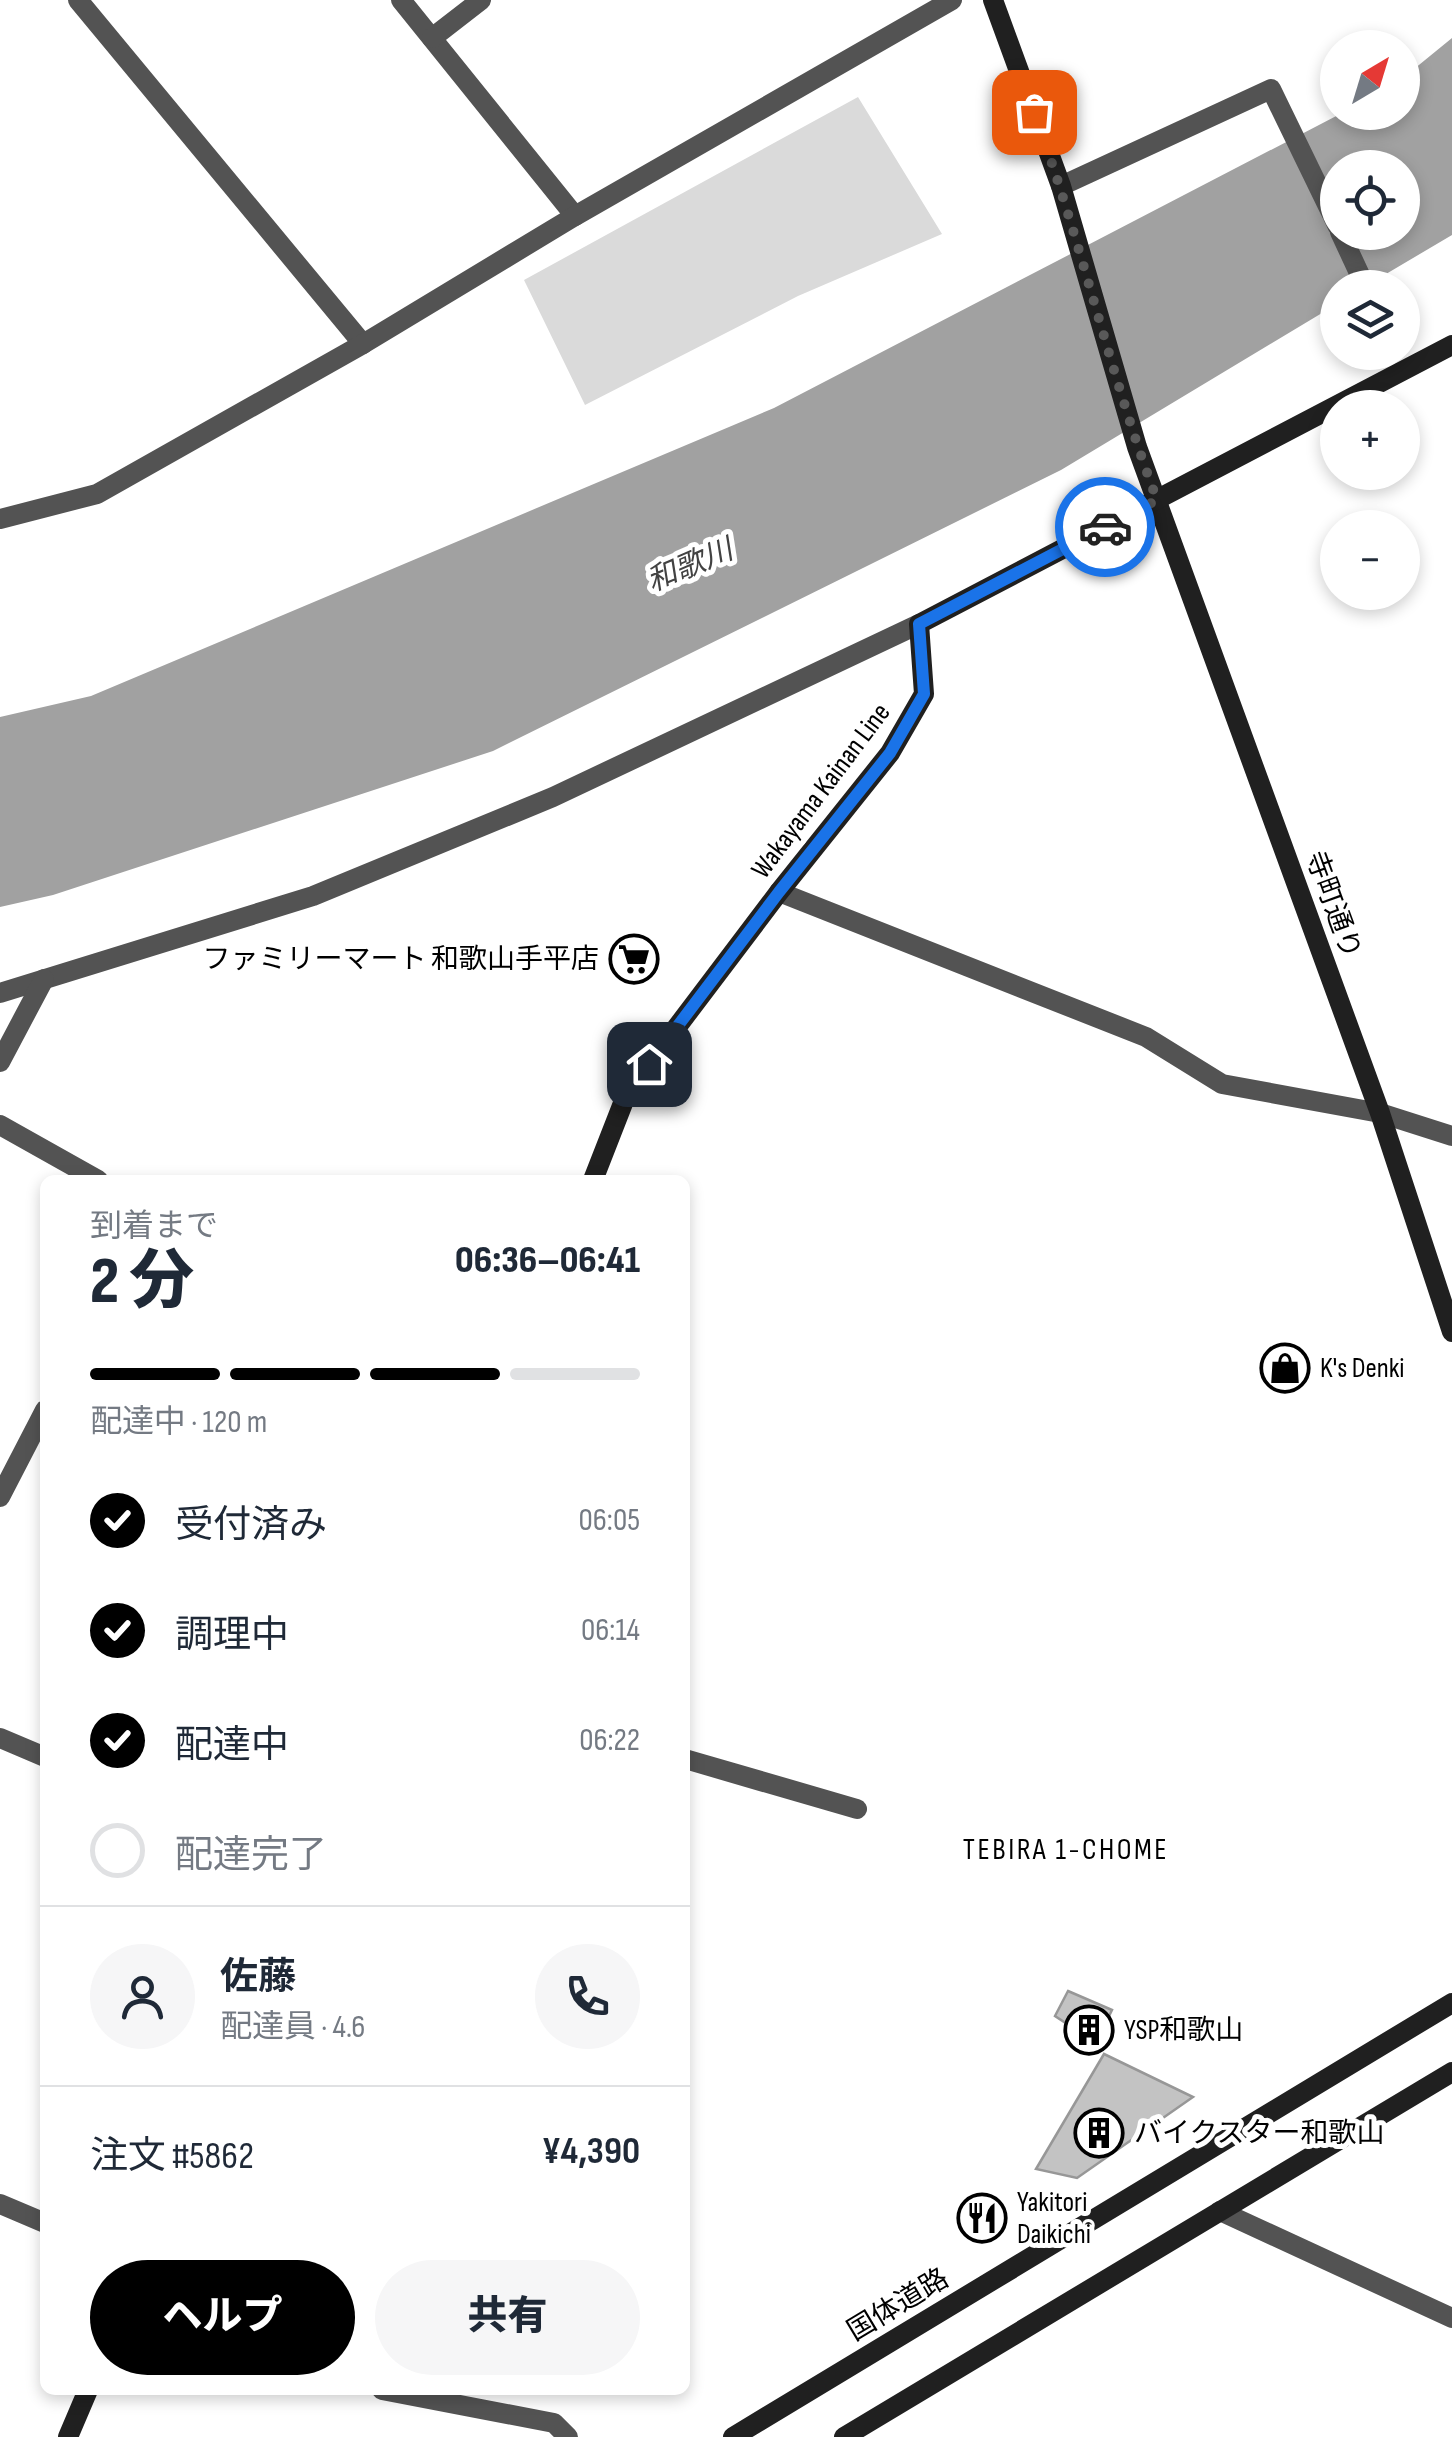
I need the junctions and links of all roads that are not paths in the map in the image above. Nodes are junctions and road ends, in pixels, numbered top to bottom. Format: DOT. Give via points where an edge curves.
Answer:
graph roads {
  1 [pos="78,0"];
  2 [pos="402,0"];
  3 [pos="481,0"];
  4 [pos="952,0"];
  5 [pos="993,0"];
  6 [pos="432,38"];
  7 [pos="1061,186"];
  8 [pos="1320,190"];
  9 [pos="575,216"];
  10 [pos="363,344"];
  11 [pos="1452,346"];
  12 [pos="1420,356"];
  13 [pos="1386,370"];
  14 [pos="1157,500"];
  15 [pos="0,519"];
  16 [pos="919,624"];
  17 [pos="779,892"];
  18 [pos="44,979"];
  19 [pos="0,993"];
  20 [pos="0,1062"];
  21 [pos="1380,1113"];
  22 [pos="0,1126"];
  23 [pos="1452,1136"];
  24 [pos="89,1175"];
  25 [pos="596,1175"];
  26 [pos="1452,1332"];
  27 [pos="40,1420"];
  28 [pos="0,1497"];
  29 [pos="0,1738"];
  30 [pos="40,1755"];
  31 [pos="690,1761"];
  32 [pos="857,1809"];
  33 [pos="1452,2003"];
  34 [pos="1452,2072"];
  35 [pos="0,2204"];
  36 [pos="1220,2211"];
  37 [pos="40,2220"];
  38 [pos="1452,2318"];
  39 [pos="86,2395"];
  40 [pos="407,2395"];
  41 [pos="68,2437"];
  42 [pos="568,2437"];
  43 [pos="733,2437"];
  44 [pos="844,2437"];
  1 -- 10 [label="street"];
  2 -- 6 [label="street"];
  3 -- 6 [label="street"];
  4 -- 9 [label="street"];
  5 -- 7 [label="street"];
  6 -- 9 [label="street"];
  7 -- 8 [label="street" via="1271,89"];
  7 -- 14 [label="street, 寺町通り"];
  9 -- 10 [label="street"];
  10 -- 15 [label="street" via="97,494"];
  11 -- 12 [label="street"];
  13 -- 14 [label="street"];
  14 -- 16 [label="street"];
  14 -- 21 [label="street, 寺町通り"];
  16 -- 17 [label="street, Wakayama Kainan Line" via="924,694 890,753"];
  16 -- 18 [label="street" via="553,797 332,888"];
  17 -- 21 [label="street" via="1146,1037 1222,1084"];
  17 -- 25 [label="street, Wakayama Kainan Line" via="627,1093"];
  18 -- 19 [label="street"];
  18 -- 20 [label="street"];
  21 -- 23 [label="street"];
  21 -- 26 [label="street, 寺町通り"];
  22 -- 24 [label="street"];
  27 -- 28 [label="street"];
  29 -- 30 [label="street"];
  31 -- 32 [label="street"];
  33 -- 43 [label="street, 国体道路"];
  34 -- 36 [label="street"];
  35 -- 37 [label="street"];
  36 -- 38 [label="street"];
  36 -- 44 [label="street"];
  39 -- 41 [label="street"];
  40 -- 42 [label="street" via="554,2424"];
}
